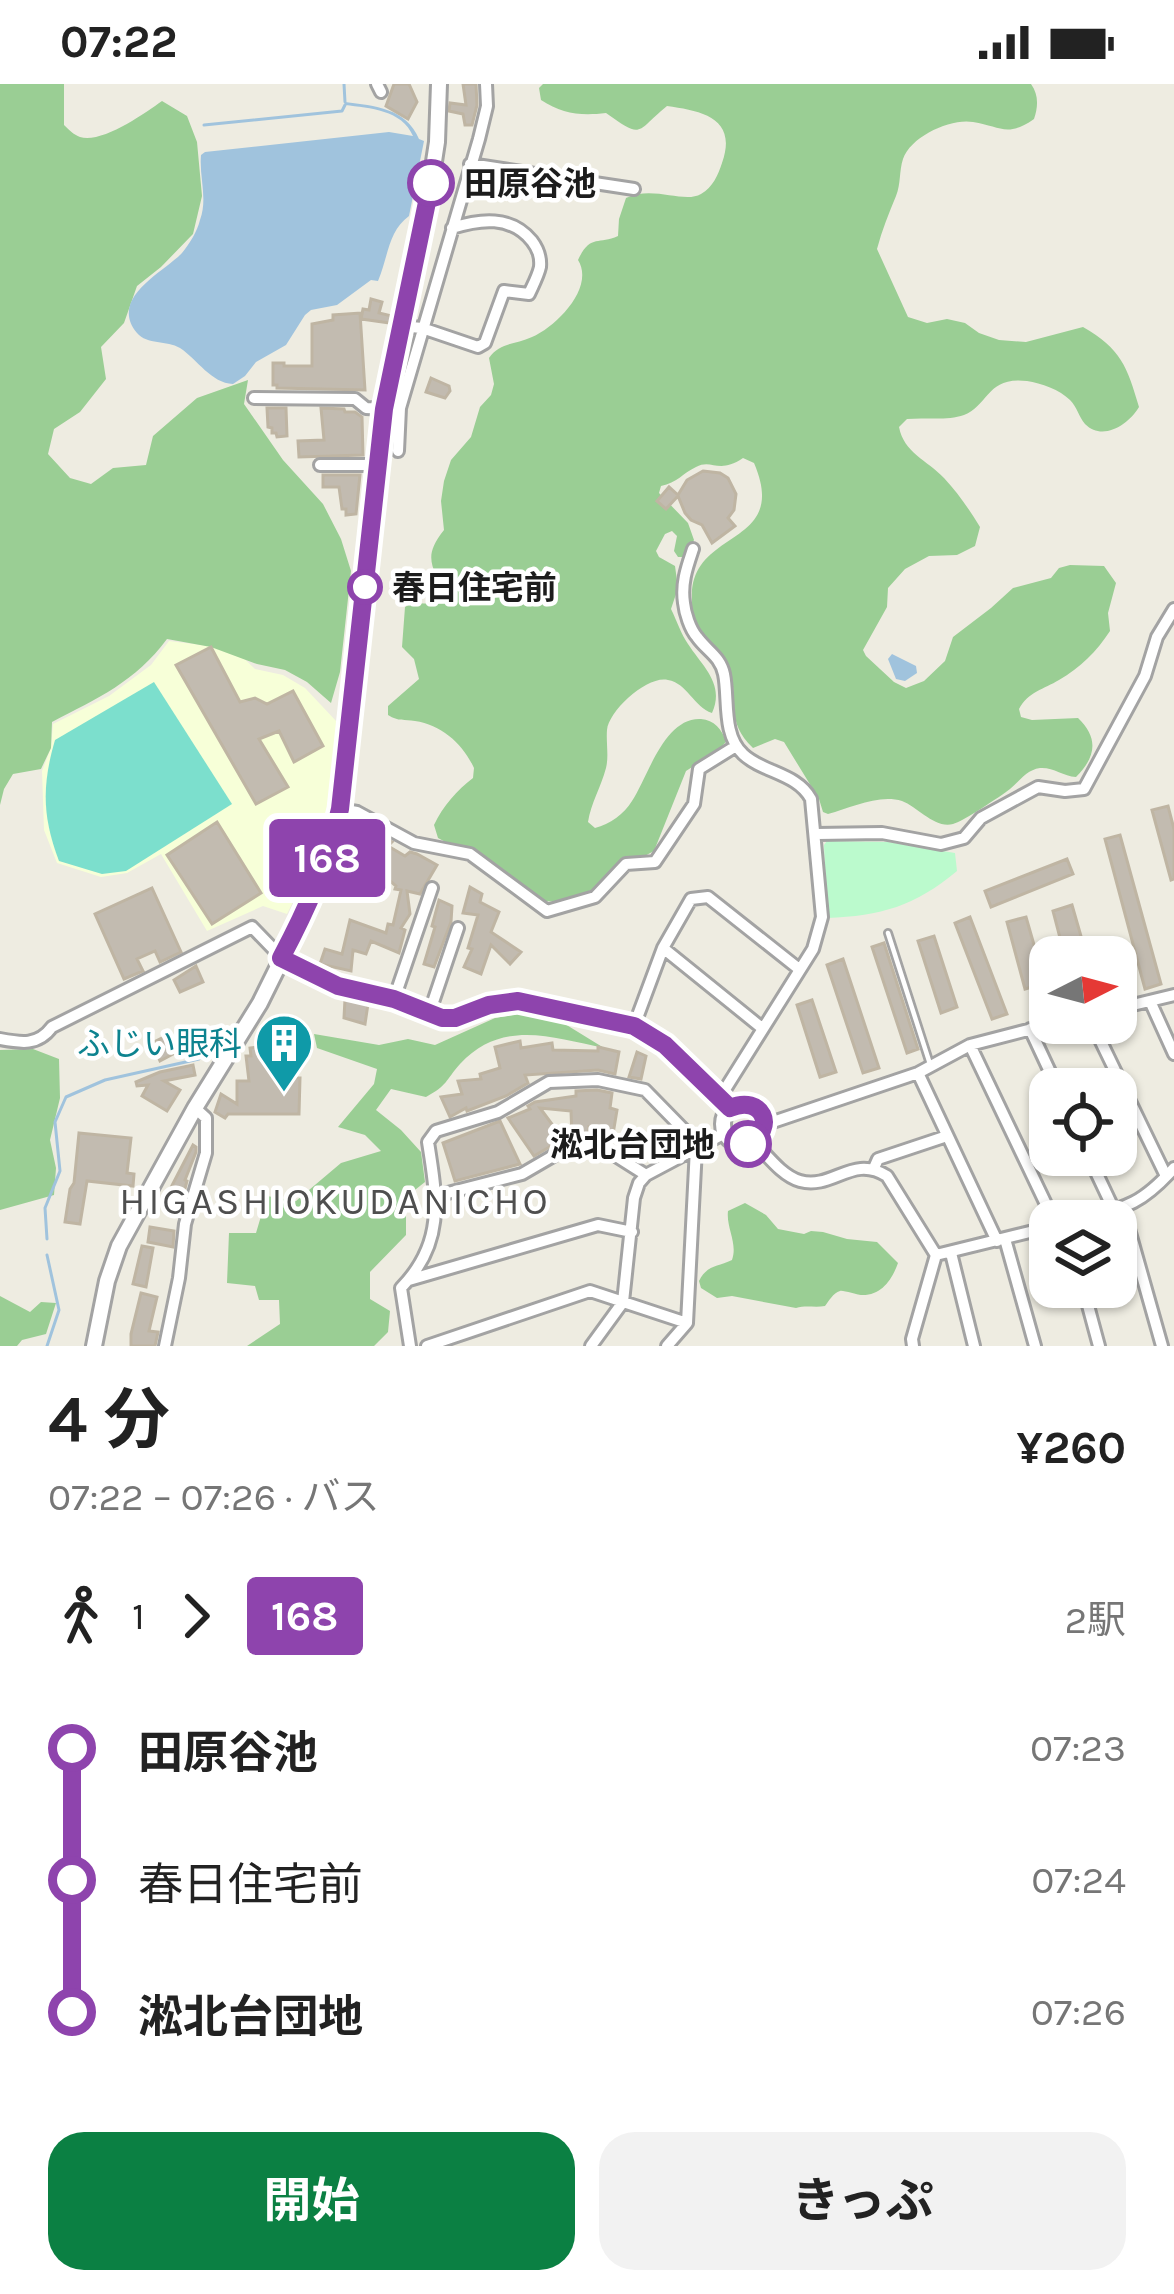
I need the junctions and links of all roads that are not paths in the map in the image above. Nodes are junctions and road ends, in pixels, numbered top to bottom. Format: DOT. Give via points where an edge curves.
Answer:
graph roads {
  1 [pos="439,84"];
  2 [pos="486,84"];
  3 [pos="470,164"];
  4 [pos="634,189"];
  5 [pos="452,228"];
  6 [pos="400,326"];
  7 [pos="422,328"];
  8 [pos="254,398"];
  9 [pos="384,409"];
  10 [pos="398,451"];
  11 [pos="320,465"];
  12 [pos="377,465"];
  13 [pos="693,549"];
  14 [pos="1174,609"];
  15 [pos="736,746"];
  16 [pos="340,809"];
  17 [pos="817,834"];
  18 [pos="432,888"];
  19 [pos="458,928"];
  20 [pos="888,933"];
  21 [pos="663,947"];
  22 [pos="281,958"];
  23 [pos="800,968"];
  24 [pos="1174,995"];
  25 [pos="394,999"];
  26 [pos="1150,1001"];
  27 [pos="1137,1004"];
  28 [pos="429,1014"];
  29 [pos="634,1026"];
  30 [pos="762,1028"];
  31 [pos="1029,1029"];
  32 [pos="0,1039"];
  33 [pos="1103,1044"];
  34 [pos="970,1046"];
  35 [pos="1174,1054"];
  36 [pos="931,1066"];
  37 [pos="918,1073"];
  38 [pos="724,1103"];
  39 [pos="195,1108"];
  40 [pos="764,1125"];
  41 [pos="725,1133"];
  42 [pos="947,1136"];
  43 [pos="754,1142"];
  44 [pos="696,1148"];
  45 [pos="874,1168"];
  46 [pos="1171,1174"];
  47 [pos="646,1175"];
  48 [pos="436,1196"];
  49 [pos="1041,1200"];
  50 [pos="1137,1201"];
  51 [pos="1029,1231"];
  52 [pos="632,1232"];
  53 [pos="1001,1240"];
  54 [pos="951,1253"];
  55 [pos="936,1255"];
  56 [pos="1137,1266"];
  57 [pos="409,1280"];
  58 [pos="623,1302"];
  59 [pos="1089,1308"];
  60 [pos="687,1323"];
  61 [pos="94,1346"];
  62 [pos="166,1346"];
  63 [pos="410,1346"];
  64 [pos="427,1346"];
  65 [pos="591,1346"];
  66 [pos="667,1346"];
  67 [pos="913,1346"];
  68 [pos="974,1346"];
  69 [pos="1035,1346"];
  70 [pos="1099,1346"];
  71 [pos="1162,1346"];
  1 -- 6 [label="street" via="431,181"];
  2 -- 3 [label="street"];
  3 -- 4 [label="street"];
  3 -- 5 [label="street"];
  5 -- 7 [label="street"];
  5 -- 7 [label="street" via="505,222 538,250 539,271 529,294 505,291 478,347"];
  6 -- 7 [label="street"];
  6 -- 9 [label="street"];
  7 -- 10 [label="street" via="400,408"];
  8 -- 9 [label="street" via="355,399"];
  9 -- 12 [label="street"];
  11 -- 12 [label="street"];
  12 -- 16 [label="street"];
  13 -- 15 [label="street" via="684,605 694,635 724,674"];
  14 -- 17 [label="street" via="1084,789 1038,787 981,818 964,838 941,844 882,833"];
  15 -- 16 [label="street" via="699,769 694,804 655,862 626,864 595,897 548,911 470,854 414,843"];
  15 -- 17 [label="street" via="807,791"];
  16 -- 22 [label="street" via="324,868"];
  17 -- 23 [label="street" via="822,917"];
  18 -- 25 [label="street"];
  19 -- 28 [label="street"];
  20 -- 36 [label="lane"];
  21 -- 23 [label="street" via="691,899 708,897"];
  21 -- 29 [label="street"];
  21 -- 30 [label="street"];
  22 -- 25 [label="street" via="338,986"];
  22 -- 32 [label="street" via="252,927 36,1041"];
  22 -- 39 [label="street"];
  23 -- 30 [label="street"];
  24 -- 26 [label="street"];
  25 -- 28 [label="street"];
  26 -- 27 [label="street"];
  26 -- 35 [label="street"];
  28 -- 29 [label="street" via="455,1018 518,1001"];
  29 -- 38 [label="street"];
  30 -- 38 [label="street"];
  31 -- 34 [label="street"];
  33 -- 46 [label="street"];
  34 -- 36 [label="street"];
  34 -- 49 [label="street"];
  36 -- 37 [label="street"];
  37 -- 40 [label="street"];
  37 -- 42 [label="street"];
  38 -- 40 [label="street" via="750,1104"];
  38 -- 41 [label="street"];
  39 -- 61 [label="street" via="119,1246"];
  39 -- 62 [label="street" via="206,1118 208,1142"];
  40 -- 43 [label="street"];
  41 -- 43 [label="street" via="734,1143"];
  41 -- 44 [label="street"];
  42 -- 45 [label="street" via="878,1159"];
  42 -- 53 [label="street"];
  43 -- 45 [label="street" via="806,1183"];
  44 -- 47 [label="street"];
  44 -- 48 [label="street" via="645,1090 598,1080 549,1082 498,1112 436,1131 428,1142"];
  44 -- 60 [label="street"];
  45 -- 55 [label="street"];
  46 -- 50 [label="street"];
  47 -- 48 [label="street" via="584,1145 522,1174"];
  47 -- 52 [label="street" via="634,1198"];
  48 -- 57 [label="street" via="432,1239"];
  51 -- 53 [label="street"];
  52 -- 57 [label="street" via="598,1225"];
  52 -- 58 [label="street"];
  53 -- 54 [label="street"];
  53 -- 69 [label="street"];
  54 -- 55 [label="street"];
  54 -- 68 [label="street"];
  55 -- 67 [label="street"];
  56 -- 71 [label="street"];
  57 -- 63 [label="street" via="401,1288"];
  58 -- 60 [label="street"];
  58 -- 64 [label="street" via="590,1291"];
  58 -- 65 [label="street"];
  59 -- 70 [label="street"];
  60 -- 66 [label="street"];
}
